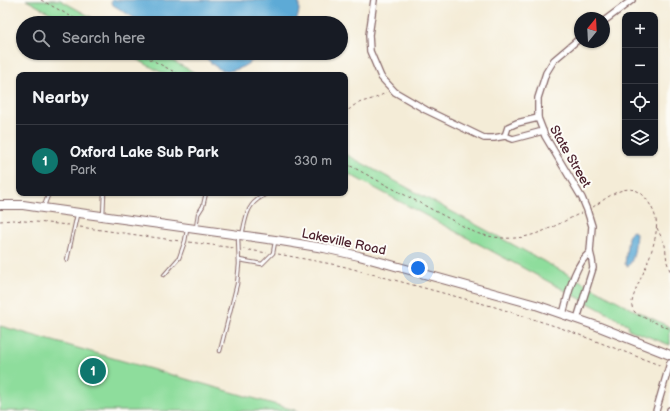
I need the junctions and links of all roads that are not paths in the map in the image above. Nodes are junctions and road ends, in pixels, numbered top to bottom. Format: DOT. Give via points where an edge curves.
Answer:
graph roads {
  1 [pos="374,0"];
  2 [pos="632,0"];
  3 [pos="610,16"];
  4 [pos="574,43"];
  5 [pos="538,118"];
  6 [pos="543,131"];
  7 [pos="505,136"];
  8 [pos="48,196"];
  9 [pos="104,196"];
  10 [pos="205,196"];
  11 [pos="262,196"];
  12 [pos="0,205"];
  13 [pos="43,208"];
  14 [pos="77,212"];
  15 [pos="103,216"];
  16 [pos="187,228"];
  17 [pos="196,229"];
  18 [pos="240,235"];
  19 [pos="275,240"];
  20 [pos="590,252"];
  21 [pos="67,260"];
  22 [pos="239,260"];
  23 [pos="164,275"];
  24 [pos="563,314"];
  25 [pos="577,319"];
  26 [pos="220,351"];
  27 [pos="670,355"];
  28 [pos="670,362"];
  29 [pos="656,411"];
  1 -- 7 [label="street" via="368,35 370,51 381,77 391,88 426,110 484,138"];
  2 -- 3 [label="street"];
  4 -- 5 [label="street, State Street" via="554,60 546,73 538,98"];
  5 -- 6 [label="street, State Street"];
  5 -- 7 [label="street" via="508,127"];
  6 -- 7 [label="street" via="513,139"];
  6 -- 20 [label="street, State Street" via="587,210 592,226"];
  8 -- 13 [label="lane"];
  9 -- 15 [label="lane"];
  10 -- 17 [label="lane" via="198,214"];
  11 -- 18 [label="lane" via="251,205"];
  12 -- 13 [label="main road, Lakeville Road"];
  13 -- 14 [label="main road, Lakeville Road"];
  14 -- 15 [label="main road, Lakeville Road"];
  14 -- 21 [label="lane"];
  15 -- 16 [label="main road, Lakeville Road"];
  16 -- 17 [label="main road, Lakeville Road"];
  16 -- 23 [label="lane" via="178,258"];
  17 -- 18 [label="main road, Lakeville Road"];
  18 -- 19 [label="main road, Lakeville Road"];
  18 -- 22 [label="lane"];
  19 -- 22 [label="lane" via="272,253 262,264"];
  19 -- 24 [label="main road, Lakeville Road" via="340,251 389,263"];
  20 -- 24 [label="street" via="584,257 576,273"];
  20 -- 25 [label="street, State Street" via="593,268"];
  22 -- 26 [label="lane" via="237,284"];
  24 -- 25 [label="main road, Lakeville Road"];
  25 -- 27 [label="main road, Lakeville Road"];
  28 -- 29 [label="street"];
}
